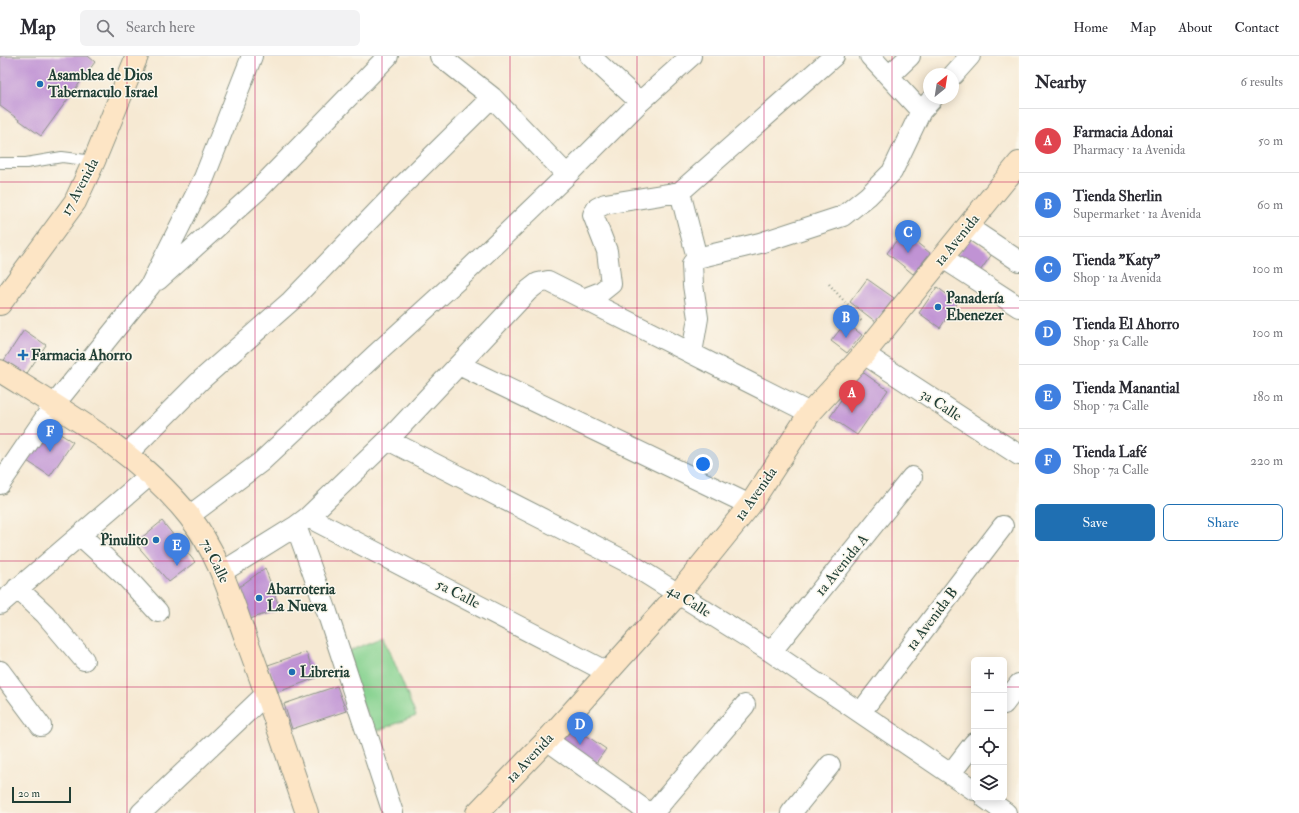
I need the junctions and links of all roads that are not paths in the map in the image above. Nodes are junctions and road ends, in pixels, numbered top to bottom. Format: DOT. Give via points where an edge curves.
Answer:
graph roads {
  1 [pos="137,56"];
  2 [pos="252,56"];
  3 [pos="388,56"];
  4 [pos="440,56"];
  5 [pos="590,56"];
  6 [pos="691,56"];
  7 [pos="834,56"];
  8 [pos="870,56"];
  9 [pos="910,56"];
  10 [pos="970,56"];
  11 [pos="959,68"];
  12 [pos="888,76"];
  13 [pos="492,97"];
  14 [pos="640,102"];
  15 [pos="927,105"];
  16 [pos="94,161"];
  17 [pos="0,163"];
  18 [pos="1019,163"];
  19 [pos="568,175"];
  20 [pos="680,192"];
  21 [pos="968,227"];
  22 [pos="697,258"];
  23 [pos="943,258"];
  24 [pos="1019,261"];
  25 [pos="150,286"];
  26 [pos="583,299"];
  27 [pos="0,304"];
  28 [pos="1019,306"];
  29 [pos="870,346"];
  30 [pos="692,353"];
  31 [pos="459,365"];
  32 [pos="0,371"];
  33 [pos="54,405"];
  34 [pos="810,413"];
  35 [pos="388,440"];
  36 [pos="127,454"];
  37 [pos="1019,455"];
  38 [pos="150,475"];
  39 [pos="912,477"];
  40 [pos="0,484"];
  41 [pos="750,505"];
  42 [pos="189,516"];
  43 [pos="302,522"];
  44 [pos="1004,526"];
  45 [pos="80,536"];
  46 [pos="222,572"];
  47 [pos="17,588"];
  48 [pos="678,594"];
  49 [pos="0,604"];
  50 [pos="158,612"];
  51 [pos="771,652"];
  52 [pos="84,660"];
  53 [pos="0,671"];
  54 [pos="607,672"];
  55 [pos="1019,684"];
  56 [pos="266,694"];
  57 [pos="1007,700"];
  58 [pos="745,705"];
  59 [pos="861,712"];
  60 [pos="41,726"];
  61 [pos="547,740"];
  62 [pos="971,747"];
  63 [pos="830,765"];
  64 [pos="951,773"];
  65 [pos="971,788"];
  66 [pos="989,801"];
  67 [pos="141,813"];
  68 [pos="307,813"];
  69 [pos="393,813"];
  70 [pos="477,813"];
  71 [pos="649,813"];
  72 [pos="653,813"];
  73 [pos="791,813"];
  74 [pos="1006,813"];
  1 -- 16 [label="street, 17 Avenida"];
  2 -- 25 [label="street" via="204,178"];
  3 -- 25 [label="street" via="257,191"];
  4 -- 13 [label="street"];
  5 -- 14 [label="street"];
  6 -- 14 [label="street"];
  7 -- 20 [label="street"];
  8 -- 12 [label="street"];
  9 -- 12 [label="street"];
  10 -- 11 [label="street"];
  12 -- 15 [label="street"];
  13 -- 19 [label="street"];
  13 -- 36 [label="street" via="291,301 202,379"];
  14 -- 19 [label="street"];
  15 -- 22 [label="street" via="892,172 843,216 760,243"];
  16 -- 17 [label="lane" via="62,157 26,164"];
  16 -- 27 [label="street, 17 Avenida" via="74,202"];
  18 -- 21 [label="street, 1a Avenida"];
  19 -- 42 [label="street" via="262,462"];
  20 -- 22 [label="street"];
  20 -- 26 [label="street" via="605,204 597,208 594,215 607,251 611,284 601,292"];
  21 -- 23 [label="street, 1a Avenida"];
  21 -- 24 [label="street"];
  22 -- 30 [label="street" via="692,264 692,285 698,318"];
  23 -- 28 [label="street"];
  23 -- 29 [label="street, 1a Avenida"];
  25 -- 33 [label="street"];
  26 -- 30 [label="street"];
  26 -- 31 [label="street" via="548,281 538,284 528,290"];
  29 -- 34 [label="street, 1a Avenida"];
  29 -- 37 [label="street, 3a Calle"];
  30 -- 34 [label="street"];
  31 -- 35 [label="street"];
  31 -- 41 [label="street"];
  32 -- 33 [label="street, 7a Calle"];
  33 -- 36 [label="street, 7a Calle"];
  33 -- 40 [label="street"];
  34 -- 41 [label="street, 1a Avenida"];
  35 -- 43 [label="street"];
  35 -- 48 [label="street, 4a Calle" via="629,563"];
  36 -- 38 [label="street, 7a Calle"];
  38 -- 42 [label="street, 7a Calle"];
  38 -- 45 [label="street"];
  39 -- 51 [label="street, 1a Avenida A"];
  41 -- 48 [label="street, 1a Avenida"];
  42 -- 46 [label="street, 7a Calle" via="206,540"];
  43 -- 46 [label="street"];
  43 -- 54 [label="street, 5a Calle"];
  43 -- 69 [label="street" via="327,612"];
  44 -- 59 [label="street, 1a Avenida B"];
  45 -- 47 [label="street"];
  45 -- 50 [label="street" via="126,578"];
  46 -- 56 [label="street, 7a Calle"];
  47 -- 49 [label="street"];
  47 -- 52 [label="street" via="45,614"];
  48 -- 51 [label="street, 4a Calle"];
  48 -- 54 [label="street, 1a Avenida"];
  51 -- 59 [label="street, 4a Calle"];
  53 -- 60 [label="street"];
  54 -- 61 [label="street, 1a Avenida"];
  55 -- 57 [label="street"];
  56 -- 67 [label="street"];
  56 -- 68 [label="street, 7a Calle"];
  58 -- 72 [label="street"];
  59 -- 64 [label="street, 4a Calle"];
  61 -- 70 [label="street, 1a Avenida"];
  61 -- 71 [label="street"];
  62 -- 64 [label="street"];
  63 -- 73 [label="street"];
  64 -- 65 [label="street, 4a Calle"];
  66 -- 74 [label="street"];
}
